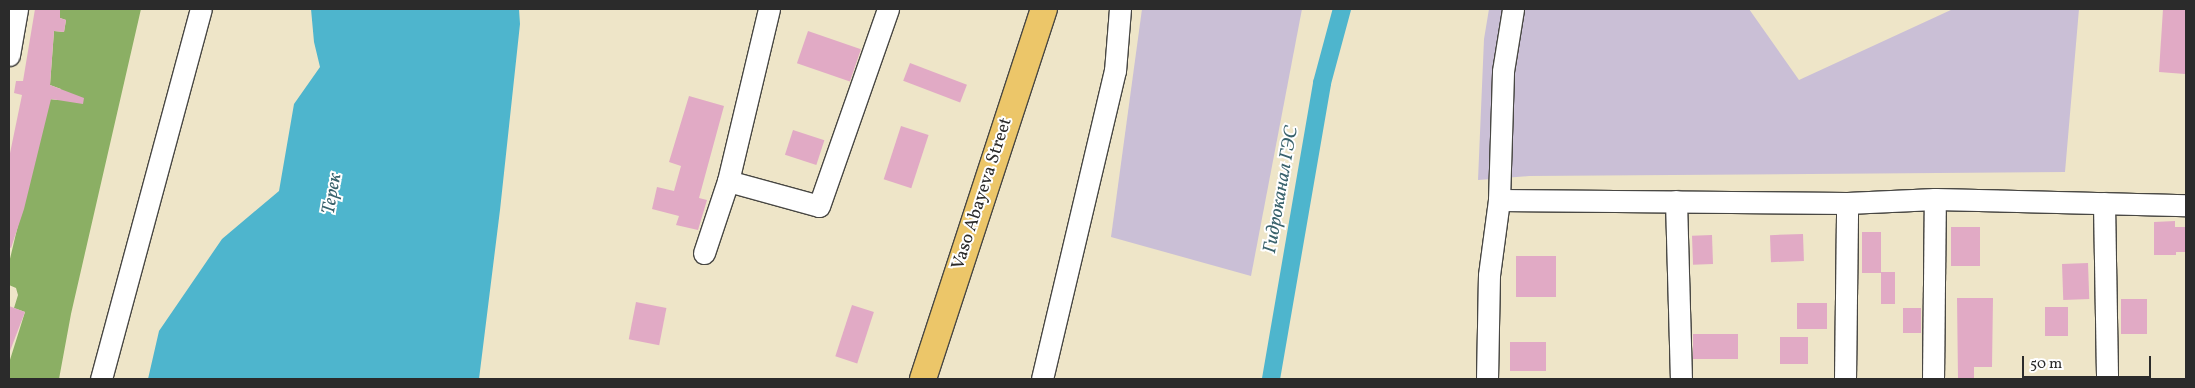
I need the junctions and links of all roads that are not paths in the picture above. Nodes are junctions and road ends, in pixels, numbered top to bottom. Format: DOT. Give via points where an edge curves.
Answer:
graph roads {
  1 [pos="201,9"];
  2 [pos="769,9"];
  3 [pos="888,9"];
  4 [pos="1044,9"];
  5 [pos="1120,9"];
  6 [pos="1513,9"];
  7 [pos="14,12"];
  8 [pos="9,55"];
  9 [pos="728,181"];
  10 [pos="1935,199"];
  11 [pos="1500,200"];
  12 [pos="1676,201"];
  13 [pos="1847,203"];
  14 [pos="2104,203"];
  15 [pos="2186,204"];
  16 [pos="704,253"];
  17 [pos="101,379"];
  18 [pos="923,379"];
  19 [pos="1042,379"];
  20 [pos="1487,379"];
  21 [pos="1681,379"];
  22 [pos="1845,379"];
  23 [pos="1933,379"];
  24 [pos="2107,379"];
  1 -- 17 [label="street"];
  2 -- 9 [label="street"];
  3 -- 9 [label="street" via="819,206"];
  4 -- 18 [label="main road, Vaso Abayeva Street"];
  5 -- 19 [label="street" via="1115,71"];
  6 -- 11 [label="street" via="1503,71"];
  7 -- 8 [label="street"];
  9 -- 16 [label="street"];
  10 -- 13 [label="street"];
  10 -- 14 [label="street"];
  10 -- 23 [label="street"];
  11 -- 12 [label="street"];
  11 -- 20 [label="street" via="1489,275"];
  12 -- 13 [label="street"];
  12 -- 21 [label="street"];
  13 -- 22 [label="street"];
  14 -- 15 [label="street"];
  14 -- 24 [label="street"];
}
